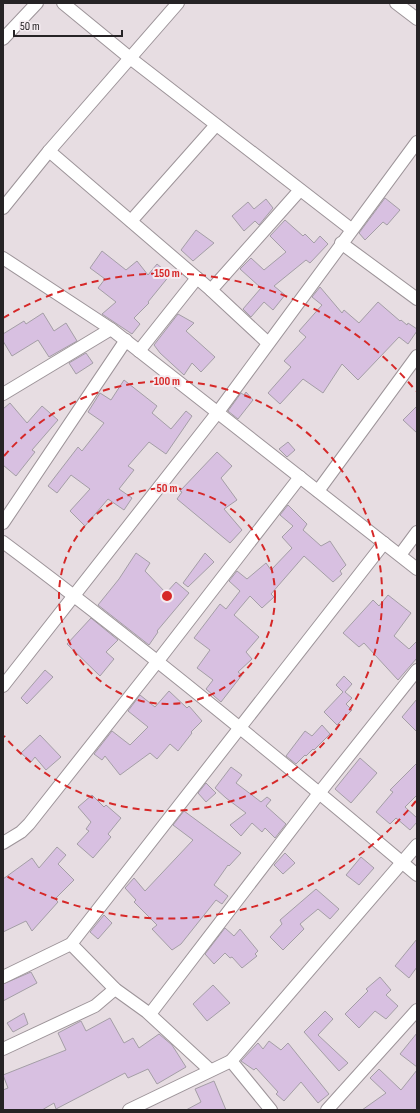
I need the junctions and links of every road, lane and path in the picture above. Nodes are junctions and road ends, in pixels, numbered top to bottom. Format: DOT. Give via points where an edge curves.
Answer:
graph roads {
  1 [pos="37,3"];
  2 [pos="63,3"];
  3 [pos="178,3"];
  4 [pos="396,3"];
  5 [pos="417,19"];
  6 [pos="3,39"];
  7 [pos="130,58"];
  8 [pos="216,125"];
  9 [pos="417,142"];
  10 [pos="49,151"];
  11 [pos="300,190"];
  12 [pos="3,208"];
  13 [pos="131,221"];
  14 [pos="351,229"];
  15 [pos="341,243"];
  16 [pos="3,259"];
  17 [pos="197,278"];
  18 [pos="211,290"];
  19 [pos="417,299"];
  20 [pos="111,329"];
  21 [pos="126,340"];
  22 [pos="268,343"];
  23 [pos="139,351"];
  24 [pos="417,356"];
  25 [pos="3,394"];
  26 [pos="218,412"];
  27 [pos="300,477"];
  28 [pos="318,491"];
  29 [pos="3,523"];
  30 [pos="417,532"];
  31 [pos="3,542"];
  32 [pos="384,543"];
  33 [pos="400,555"];
  34 [pos="417,569"];
  35 [pos="74,596"];
  36 [pos="157,662"];
  37 [pos="417,670"];
  38 [pos="3,686"];
  39 [pos="240,727"];
  40 [pos="320,792"];
  41 [pos="3,843"];
  42 [pos="417,845"];
  43 [pos="403,863"];
  44 [pos="417,875"];
  45 [pos="71,944"];
  46 [pos="3,977"];
  47 [pos="115,989"];
  48 [pos="417,1010"];
  49 [pos="150,1014"];
  50 [pos="3,1049"];
  51 [pos="231,1061"];
  52 [pos="210,1070"];
  53 [pos="129,1110"];
  54 [pos="271,1110"];
  55 [pos="327,1110"];
  1 -- 6 [label="street"];
  2 -- 7 [label="street"];
  3 -- 7 [label="street"];
  4 -- 5 [label="street"];
  7 -- 8 [label="street"];
  7 -- 10 [label="street"];
  8 -- 11 [label="street"];
  8 -- 13 [label="street"];
  9 -- 14 [label="street"];
  10 -- 12 [label="street"];
  10 -- 13 [label="street"];
  11 -- 14 [label="street"];
  11 -- 18 [label="street"];
  13 -- 17 [label="street"];
  14 -- 15 [label="street"];
  15 -- 19 [label="street"];
  15 -- 22 [label="street"];
  16 -- 20 [label="street"];
  17 -- 18 [label="street"];
  17 -- 23 [label="street"];
  18 -- 22 [label="street"];
  20 -- 21 [label="street"];
  20 -- 25 [label="street"];
  21 -- 23 [label="street"];
  21 -- 29 [label="street"];
  22 -- 26 [label="street"];
  23 -- 26 [label="street"];
  24 -- 28 [label="street"];
  26 -- 27 [label="street"];
  26 -- 35 [label="street"];
  27 -- 28 [label="street"];
  27 -- 36 [label="street"];
  28 -- 32 [label="street"];
  30 -- 33 [label="street"];
  31 -- 35 [label="street"];
  32 -- 33 [label="street"];
  32 -- 39 [label="street"];
  33 -- 34 [label="street"];
  35 -- 36 [label="street"];
  35 -- 38 [label="street"];
  36 -- 39 [label="street"];
  36 -- 41 [label="street" via="29,824"];
  37 -- 40 [label="street"];
  39 -- 40 [label="street"];
  39 -- 45 [label="street"];
  40 -- 43 [label="street"];
  40 -- 49 [label="street"];
  42 -- 43 [label="street"];
  43 -- 44 [label="street"];
  43 -- 51 [label="street"];
  45 -- 46 [label="street"];
  45 -- 47 [label="street"];
  47 -- 49 [label="street"];
  47 -- 50 [label="street" via="95,1006"];
  48 -- 55 [label="street"];
  49 -- 52 [label="street"];
  51 -- 52 [label="street"];
  51 -- 54 [label="street"];
  52 -- 53 [label="street"];
}
